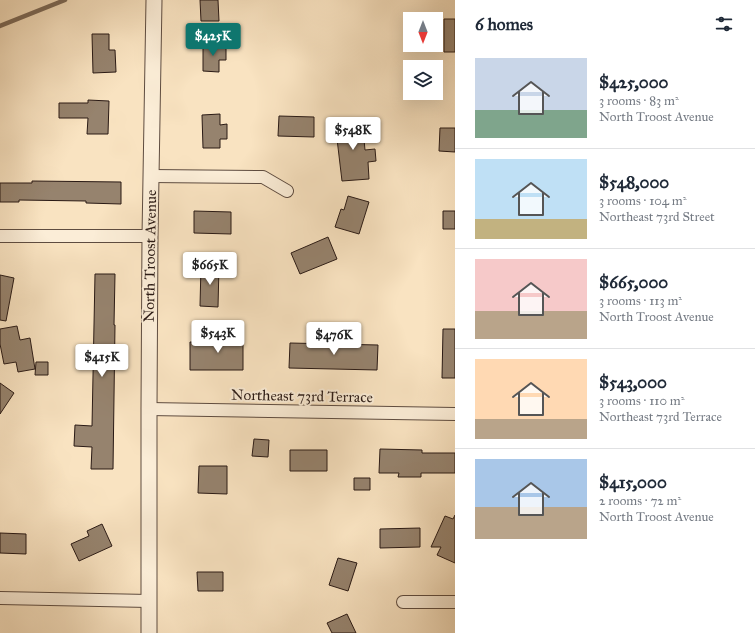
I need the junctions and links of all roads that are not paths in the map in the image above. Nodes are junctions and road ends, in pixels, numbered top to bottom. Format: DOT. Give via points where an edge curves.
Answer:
graph roads {
  1 [pos="154,0"];
  2 [pos="151,176"];
  3 [pos="288,191"];
  4 [pos="0,236"];
  5 [pos="150,236"];
  6 [pos="149,410"];
  7 [pos="455,414"];
  8 [pos="0,598"];
  9 [pos="149,601"];
  10 [pos="403,602"];
  11 [pos="455,602"];
  12 [pos="149,633"];
  1 -- 2 [label="street, North Troost Avenue"];
  2 -- 3 [label="street" via="263,177"];
  2 -- 5 [label="street, North Troost Avenue"];
  4 -- 5 [label="street"];
  5 -- 6 [label="street, North Troost Avenue"];
  6 -- 7 [label="street, Northeast 73rd Terrace"];
  6 -- 9 [label="street, North Troost Avenue"];
  8 -- 9 [label="street"];
  9 -- 12 [label="street, North Troost Avenue"];
  10 -- 11 [label="street"];
}
